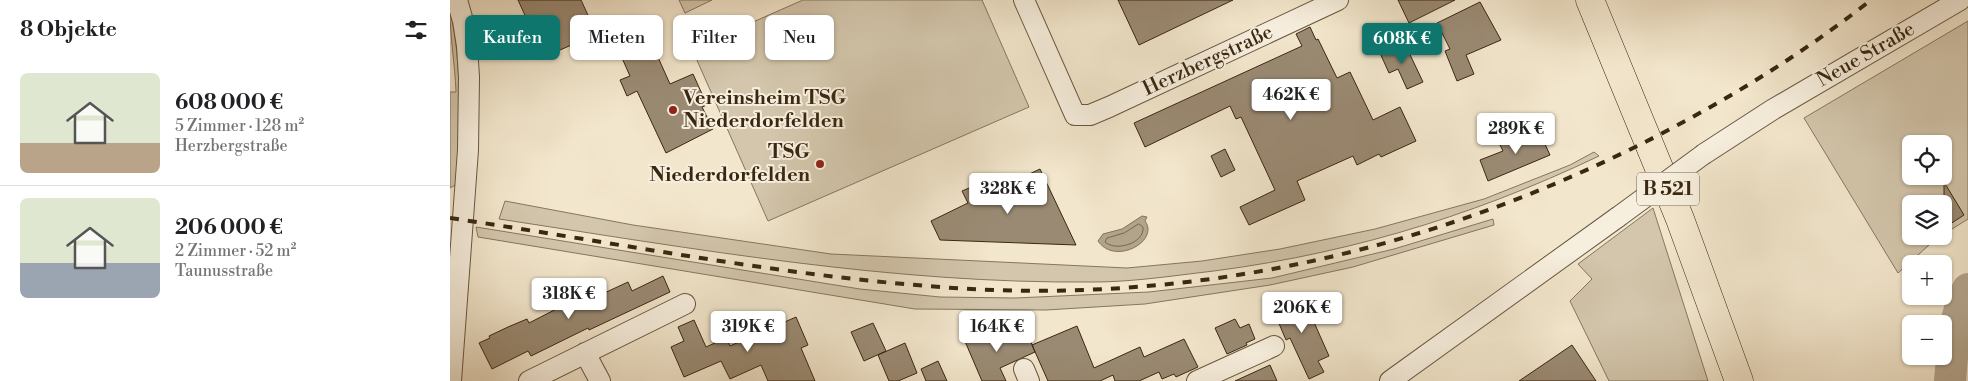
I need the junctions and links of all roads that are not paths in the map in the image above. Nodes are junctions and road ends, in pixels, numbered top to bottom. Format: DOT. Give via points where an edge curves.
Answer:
graph roads {
  1 [pos="457,0"];
  2 [pos="1024,0"];
  3 [pos="1338,0"];
  4 [pos="1590,0"];
  5 [pos="1960,0"];
  6 [pos="685,304"];
  7 [pos="1274,346"];
  8 [pos="585,354"];
  9 [pos="453,381"];
  10 [pos="529,381"];
  11 [pos="600,381"];
  12 [pos="1197,381"];
  13 [pos="1390,381"];
  14 [pos="1739,381"];
  1 -- 9 [label="street" via="466,41 469,77 468,150"];
  2 -- 3 [label="street, Herzbergstraße" via="1075,115 1090,115 1109,107"];
  4 -- 14 [label="main road, B 521" via="1680,219"];
  5 -- 13 [label="street, Neue Straße, bridge" via="1772,110 1704,154"];
  6 -- 8 [label="street"];
  7 -- 12 [label="street"];
  8 -- 10 [label="street"];
  8 -- 11 [label="street"];
}
